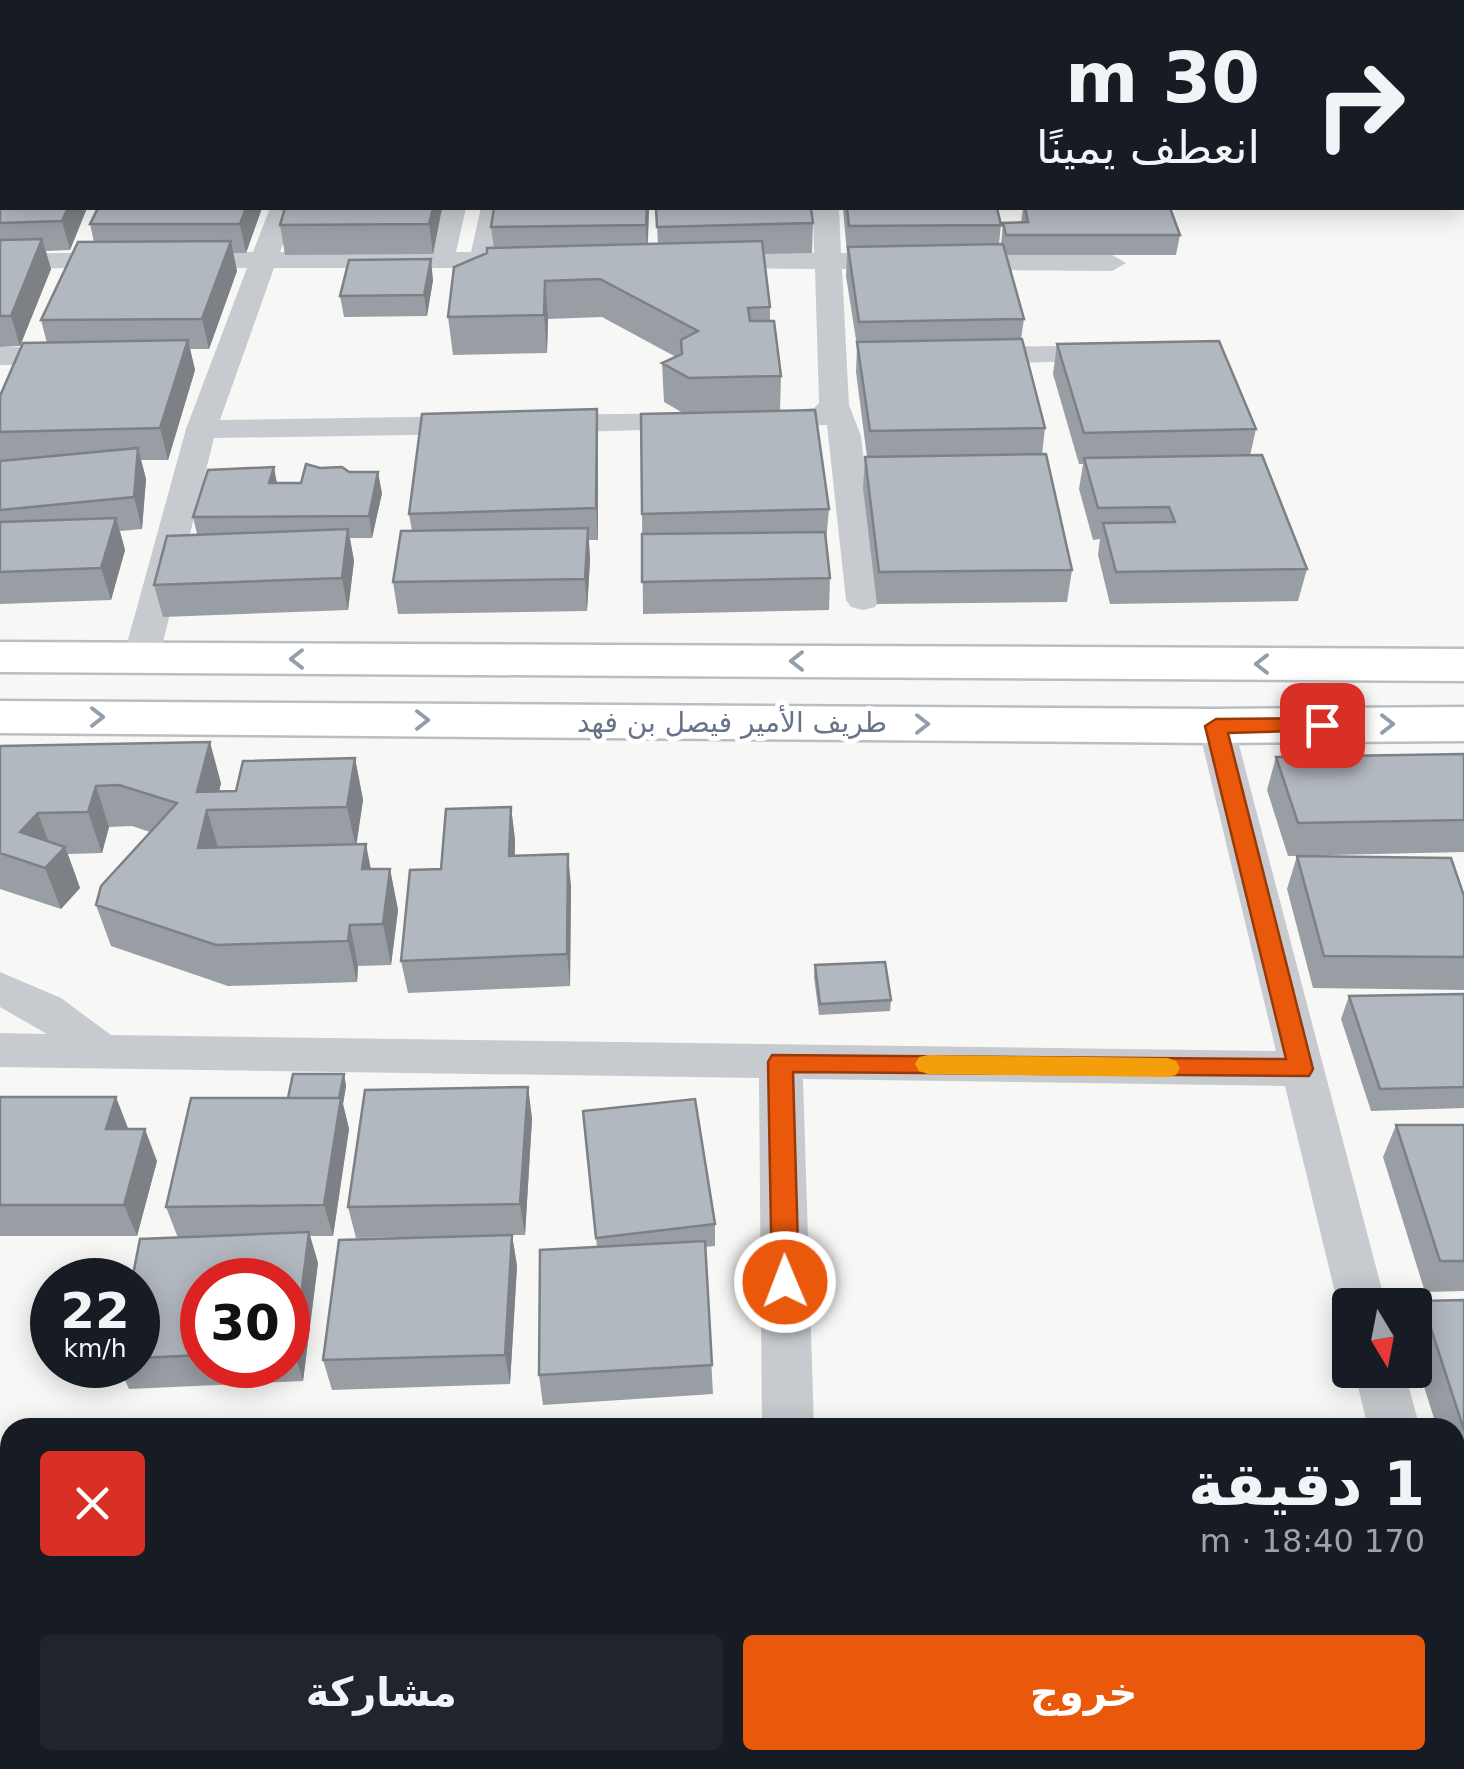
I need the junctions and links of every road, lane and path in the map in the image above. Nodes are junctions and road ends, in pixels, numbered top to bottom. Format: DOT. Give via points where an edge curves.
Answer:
graph roads {
  1 [pos="282,210"];
  2 [pos="452,210"];
  3 [pos="494,210"];
  4 [pos="826,210"];
  5 [pos="263,260"];
  6 [pos="441,260"];
  7 [pos="484,260"];
  8 [pos="560,260"];
  9 [pos="675,260"];
  10 [pos="828,260"];
  11 [pos="0,262"];
  12 [pos="1112,263"];
  13 [pos="1065,355"];
  14 [pos="0,356"];
  15 [pos="94,356"];
  16 [pos="948,356"];
  17 [pos="834,405"];
  18 [pos="201,430"];
  19 [pos="863,600"];
  20 [pos="0,657"];
  21 [pos="141,658"];
  22 [pos="1464,665"];
  23 [pos="0,716"];
  24 [pos="1464,724"];
  25 [pos="1216,726"];
  26 [pos="0,988"];
  27 [pos="0,1050"];
  28 [pos="102,1051"];
  29 [pos="781,1062"];
  30 [pos="1300,1069"];
  31 [pos="1358,1288"];
  32 [pos="1384,1388"];
  33 [pos="788,1418"];
  34 [pos="1391,1418"];
  1 -- 5 [label="street"];
  2 -- 6 [label="street"];
  3 -- 7 [label="street"];
  4 -- 10 [label="street"];
  5 -- 6 [label="street"];
  5 -- 11 [label="street"];
  5 -- 18 [label="street" via="216,357"];
  6 -- 7 [label="street"];
  7 -- 8 [label="street"];
  9 -- 10 [label="street"];
  10 -- 12 [label="street"];
  10 -- 17 [label="street" via="842,357"];
  13 -- 16 [label="street"];
  14 -- 15 [label="street"];
  17 -- 18 [label="street" via="823,417 731,421"];
  17 -- 19 [label="street" via="846,436"];
  18 -- 21 [label="street"];
  20 -- 21 [label="main road"];
  22 -- 21 [label="main road, one-way"];
  23 -- 25 [label="main road, طريف الأمير فيصل بن فهد, one-way"];
  25 -- 24 [label="main road, طريف الأمير فيصل بن فهد, one-way"];
  25 -- 30 [label="street"];
  26 -- 28 [label="street" via="46,1010"];
  27 -- 28 [label="street"];
  28 -- 29 [label="street"];
  29 -- 30 [label="street"];
  29 -- 33 [label="street"];
  30 -- 31 [label="street"];
  32 -- 34 [label="street"];
}
